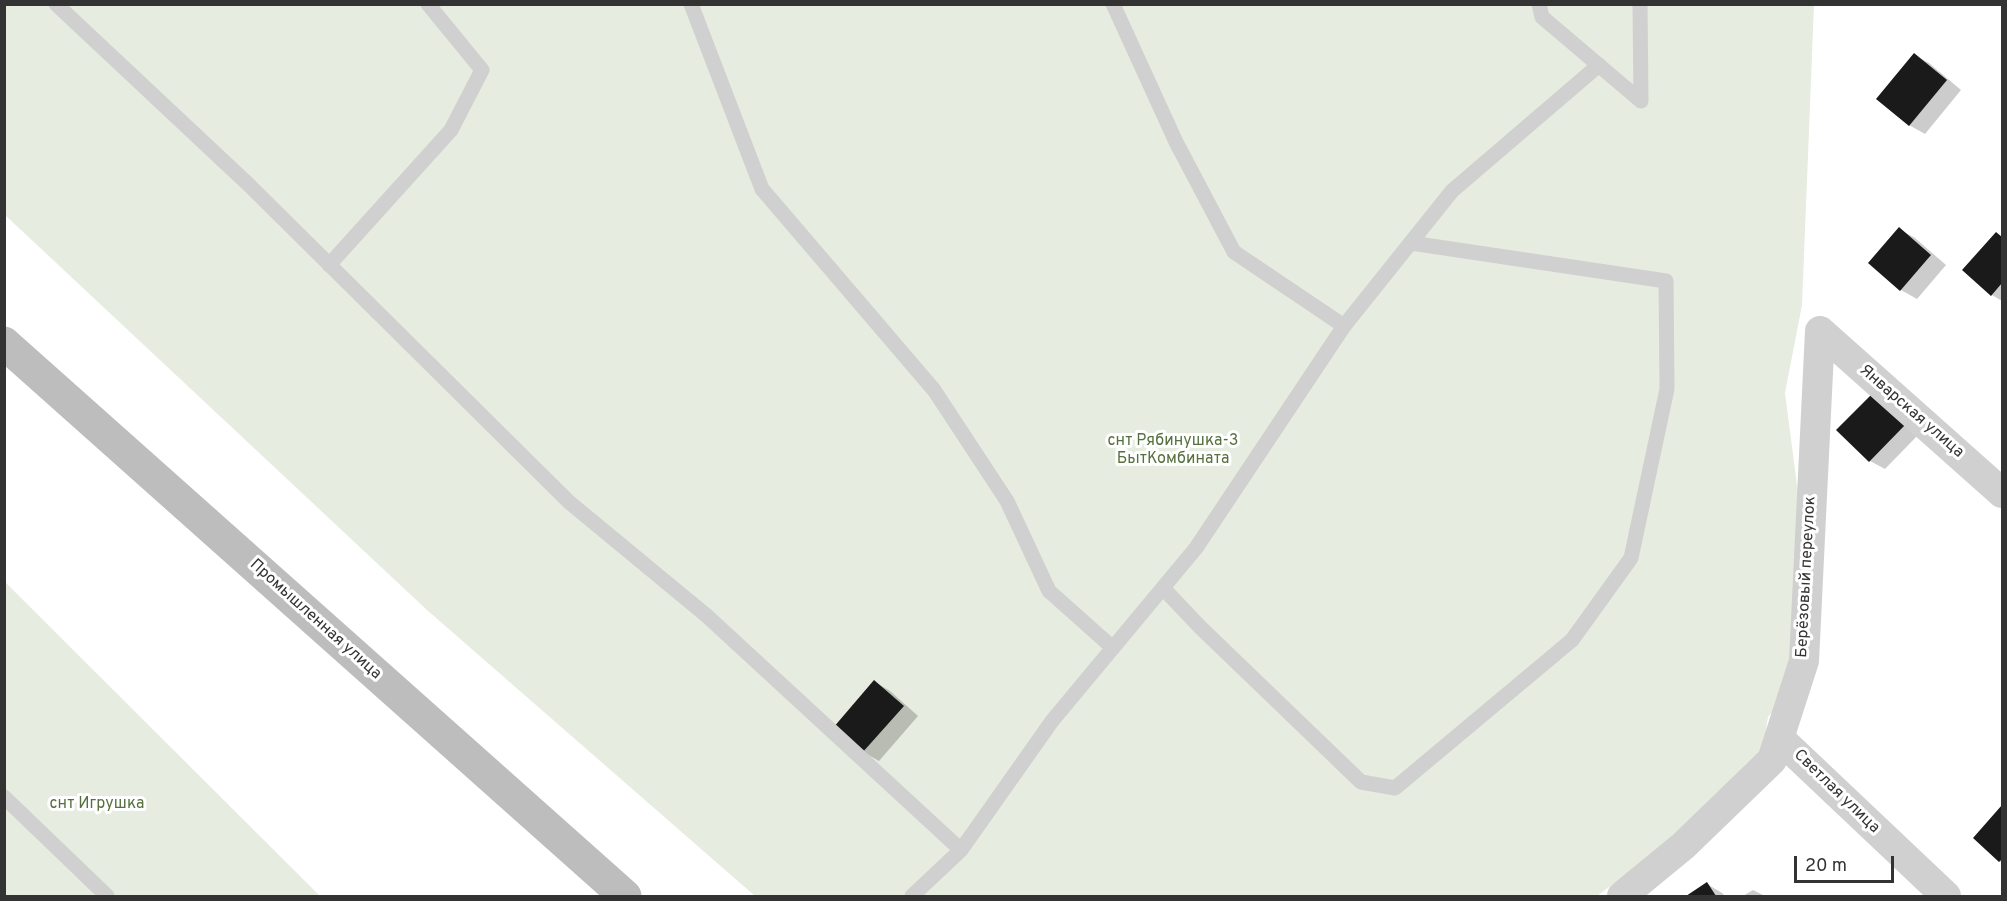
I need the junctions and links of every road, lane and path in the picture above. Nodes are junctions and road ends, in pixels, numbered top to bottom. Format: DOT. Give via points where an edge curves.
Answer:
graph roads {
  1 [pos="56,4"];
  2 [pos="428,4"];
  3 [pos="691,4"];
  4 [pos="1113,4"];
  5 [pos="1539,4"];
  6 [pos="1640,4"];
  7 [pos="1599,65"];
  8 [pos="1410,243"];
  9 [pos="330,265"];
  10 [pos="1344,326"];
  11 [pos="1820,331"];
  12 [pos="4,343"];
  13 [pos="2002,492"];
  14 [pos="1163,588"];
  15 [pos="1113,648"];
  16 [pos="1779,738"];
  17 [pos="4,796"];
  18 [pos="961,850"];
  19 [pos="107,897"];
  20 [pos="625,897"];
  21 [pos="912,897"];
  22 [pos="1622,897"];
  23 [pos="1946,897"];
  1 -- 9 [label="lane"];
  2 -- 9 [label="lane" via="482,70 452,130"];
  3 -- 15 [label="lane" via="762,189 934,390 1007,501 1049,591"];
  4 -- 10 [label="lane" via="1176,142 1234,252"];
  5 -- 7 [label="lane" via="1542,17"];
  6 -- 7 [label="lane" via="1641,101"];
  7 -- 8 [label="lane" via="1452,190"];
  8 -- 10 [label="lane"];
  8 -- 14 [label="lane" via="1666,281 1667,389 1631,558 1572,640 1395,788 1361,782"];
  9 -- 18 [label="lane" via="569,502 707,616"];
  10 -- 14 [label="lane" via="1196,548"];
  11 -- 13 [label="street, Январская улица"];
  11 -- 16 [label="street, Берёзовый переулок" via="1804,661"];
  12 -- 20 [label="main road, Промышленная улица"];
  14 -- 15 [label="lane"];
  15 -- 18 [label="lane" via="1052,722"];
  16 -- 22 [label="street, Берёзовый переулок" via="1772,760 1683,846"];
  16 -- 23 [label="street, Светлая улица"];
  17 -- 19 [label="lane"];
  18 -- 21 [label="lane"];
}
